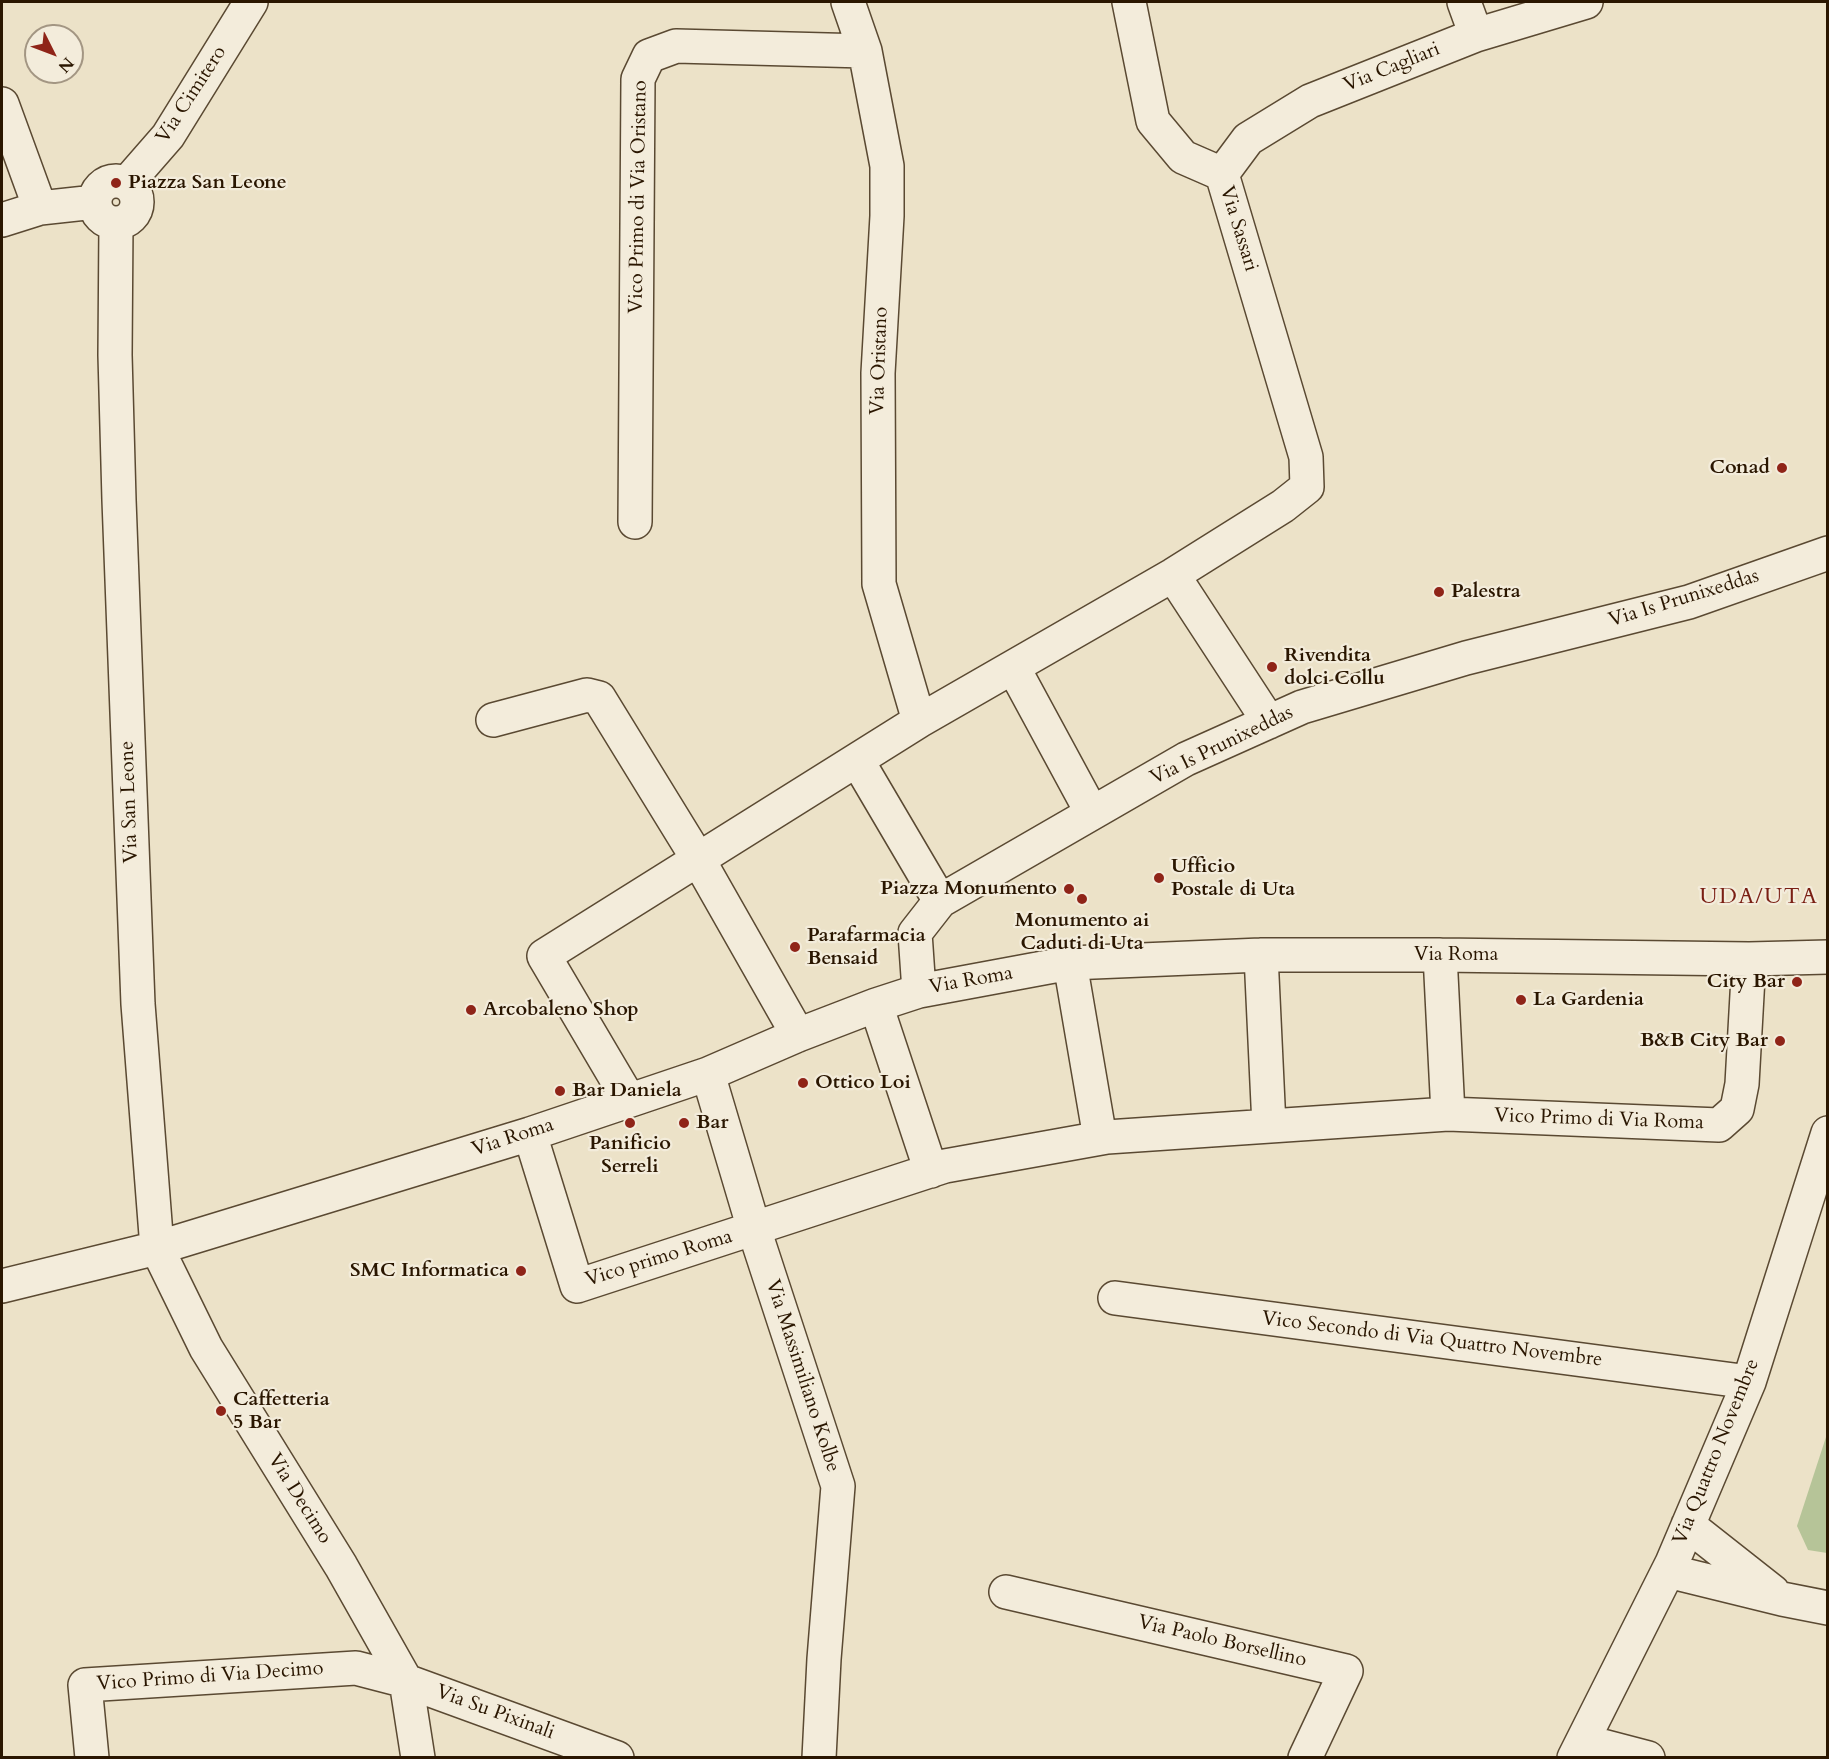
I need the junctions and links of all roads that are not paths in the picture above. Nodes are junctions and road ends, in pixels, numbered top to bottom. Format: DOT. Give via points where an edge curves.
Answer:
graph roads {
  1 [pos="251,2"];
  2 [pos="848,2"];
  3 [pos="1129,2"];
  4 [pos="1464,2"];
  5 [pos="1586,2"];
  6 [pos="1476,35"];
  7 [pos="865,51"];
  8 [pos="2,104"];
  9 [pos="1222,174"];
  10 [pos="40,208"];
  11 [pos="105,212"];
  12 [pos="2,220"];
  13 [pos="635,522"];
  14 [pos="1827,553"];
  15 [pos="1173,575"];
  16 [pos="1013,667"];
  17 [pos="493,720"];
  18 [pos="919,721"];
  19 [pos="1269,722"];
  20 [pos="857,760"];
  21 [pos="1092,813"];
  22 [pos="698,859"];
  23 [pos="940,901"];
  24 [pos="1261,955"];
  25 [pos="1440,955"];
  26 [pos="1827,957"];
  27 [pos="1749,959"];
  28 [pos="1070,963"];
  29 [pos="919,991"];
  30 [pos="876,1005"];
  31 [pos="798,1035"];
  32 [pos="708,1074"];
  33 [pos="628,1100"];
  34 [pos="1448,1114"];
  35 [pos="1269,1126"];
  36 [pos="1827,1133"];
  37 [pos="530,1134"];
  38 [pos="1101,1138"];
  39 [pos="931,1171"];
  40 [pos="754,1229"];
  41 [pos="158,1248"];
  42 [pos="2,1286"];
  43 [pos="1115,1298"];
  44 [pos="1749,1382"];
  45 [pos="1688,1525"];
  46 [pos="1668,1571"];
  47 [pos="1006,1592"];
  48 [pos="1782,1599"];
  49 [pos="1827,1608"];
  50 [pos="406,1681"];
  51 [pos="1579,1749"];
  52 [pos="92,1758"];
  53 [pos="418,1758"];
  54 [pos="617,1758"];
  55 [pos="819,1758"];
  56 [pos="1305,1758"];
  57 [pos="1648,1758"];
  1 -- 11 [label="street, Via Cimitero" via="168,136 127,183 105,183 98,191"];
  2 -- 7 [label="street, Via Oristano"];
  3 -- 9 [label="street, Via Sassari" via="1153,121 1183,156"];
  4 -- 6 [label="street"];
  5 -- 6 [label="street, Via Cagliari"];
  6 -- 9 [label="street, Via Cagliari" via="1310,101 1248,139"];
  7 -- 13 [label="street, Vico Primo di Via Oristano" via="676,46 649,56 638,80"];
  7 -- 18 [label="street, Via Oristano" via="887,166 878,374 879,584"];
  8 -- 10 [label="street"];
  9 -- 15 [label="street, Via Sassari" via="1306,457 1307,487"];
  10 -- 11 [label="street"];
  10 -- 12 [label="street"];
  11 -- 41 [label="street, Via San Leone" via="115,355 138,1004"];
  14 -- 19 [label="street, Via Is Prunixeddas" via="1689,602 1466,658 1302,707"];
  15 -- 16 [label="street"];
  15 -- 19 [label="street"];
  16 -- 18 [label="street"];
  16 -- 21 [label="street"];
  17 -- 22 [label="street" via="587,695 599,698"];
  18 -- 20 [label="street"];
  19 -- 21 [label="street, Via Is Prunixeddas" via="1186,759"];
  20 -- 22 [label="street"];
  20 -- 23 [label="street"];
  21 -- 23 [label="street, Via Is Prunixeddas"];
  22 -- 31 [label="street"];
  22 -- 33 [label="street" via="544,956"];
  23 -- 29 [label="street, Via Is Prunixeddas" via="915,933"];
  24 -- 25 [label="street, Via Roma"];
  24 -- 28 [label="street, Via Roma"];
  24 -- 35 [label="street"];
  25 -- 27 [label="street, Via Roma"];
  25 -- 34 [label="street"];
  26 -- 27 [label="street, Via Roma"];
  27 -- 34 [label="street, Vico Primo di Via Roma" via="1742,1084 1737,1109 1719,1125"];
  28 -- 29 [label="street, Via Roma"];
  28 -- 38 [label="street"];
  29 -- 30 [label="street, Via Roma"];
  30 -- 31 [label="street, Via Roma"];
  30 -- 39 [label="street"];
  31 -- 32 [label="street, Via Roma"];
  32 -- 33 [label="street, Via Roma"];
  32 -- 40 [label="street, Via Massimiliano Kolbe"];
  33 -- 37 [label="street, Via Roma"];
  34 -- 35 [label="street, Vico Primo di Via Roma"];
  35 -- 38 [label="street, Vico Primo di Via Roma"];
  36 -- 44 [label="street, Via Quattro Novembre"];
  37 -- 40 [label="street, Vico primo Roma" via="577,1286"];
  37 -- 41 [label="street, Via Roma"];
  38 -- 39 [label="street, Vico Primo di Via Roma"];
  39 -- 40 [label="street, Vico Primo di Via Roma"];
  40 -- 55 [label="street, Via Massimiliano Kolbe" via="838,1486"];
  41 -- 42 [label="street, Via Roma"];
  41 -- 50 [label="street, Via Decimo" via="207,1348 341,1566"];
  43 -- 44 [label="street, Vico Secondo di Via Quattro Novembre"];
  44 -- 45 [label="street, Via Quattro Novembre"];
  45 -- 46 [label="street, Via Quattro Novembre"];
  45 -- 48 [label="street"];
  46 -- 48 [label="street"];
  46 -- 51 [label="street, Via Quattro Novembre"];
  47 -- 56 [label="street, Via Paolo Borsellino" via="1346,1671"];
  48 -- 49 [label="street"];
  50 -- 52 [label="street, Vico Primo di Via Decimo" via="357,1668 85,1685"];
  50 -- 53 [label="street, Via Decimo"];
  50 -- 54 [label="street, Via Su Pixinali"];
  51 -- 57 [label="street"];
}
